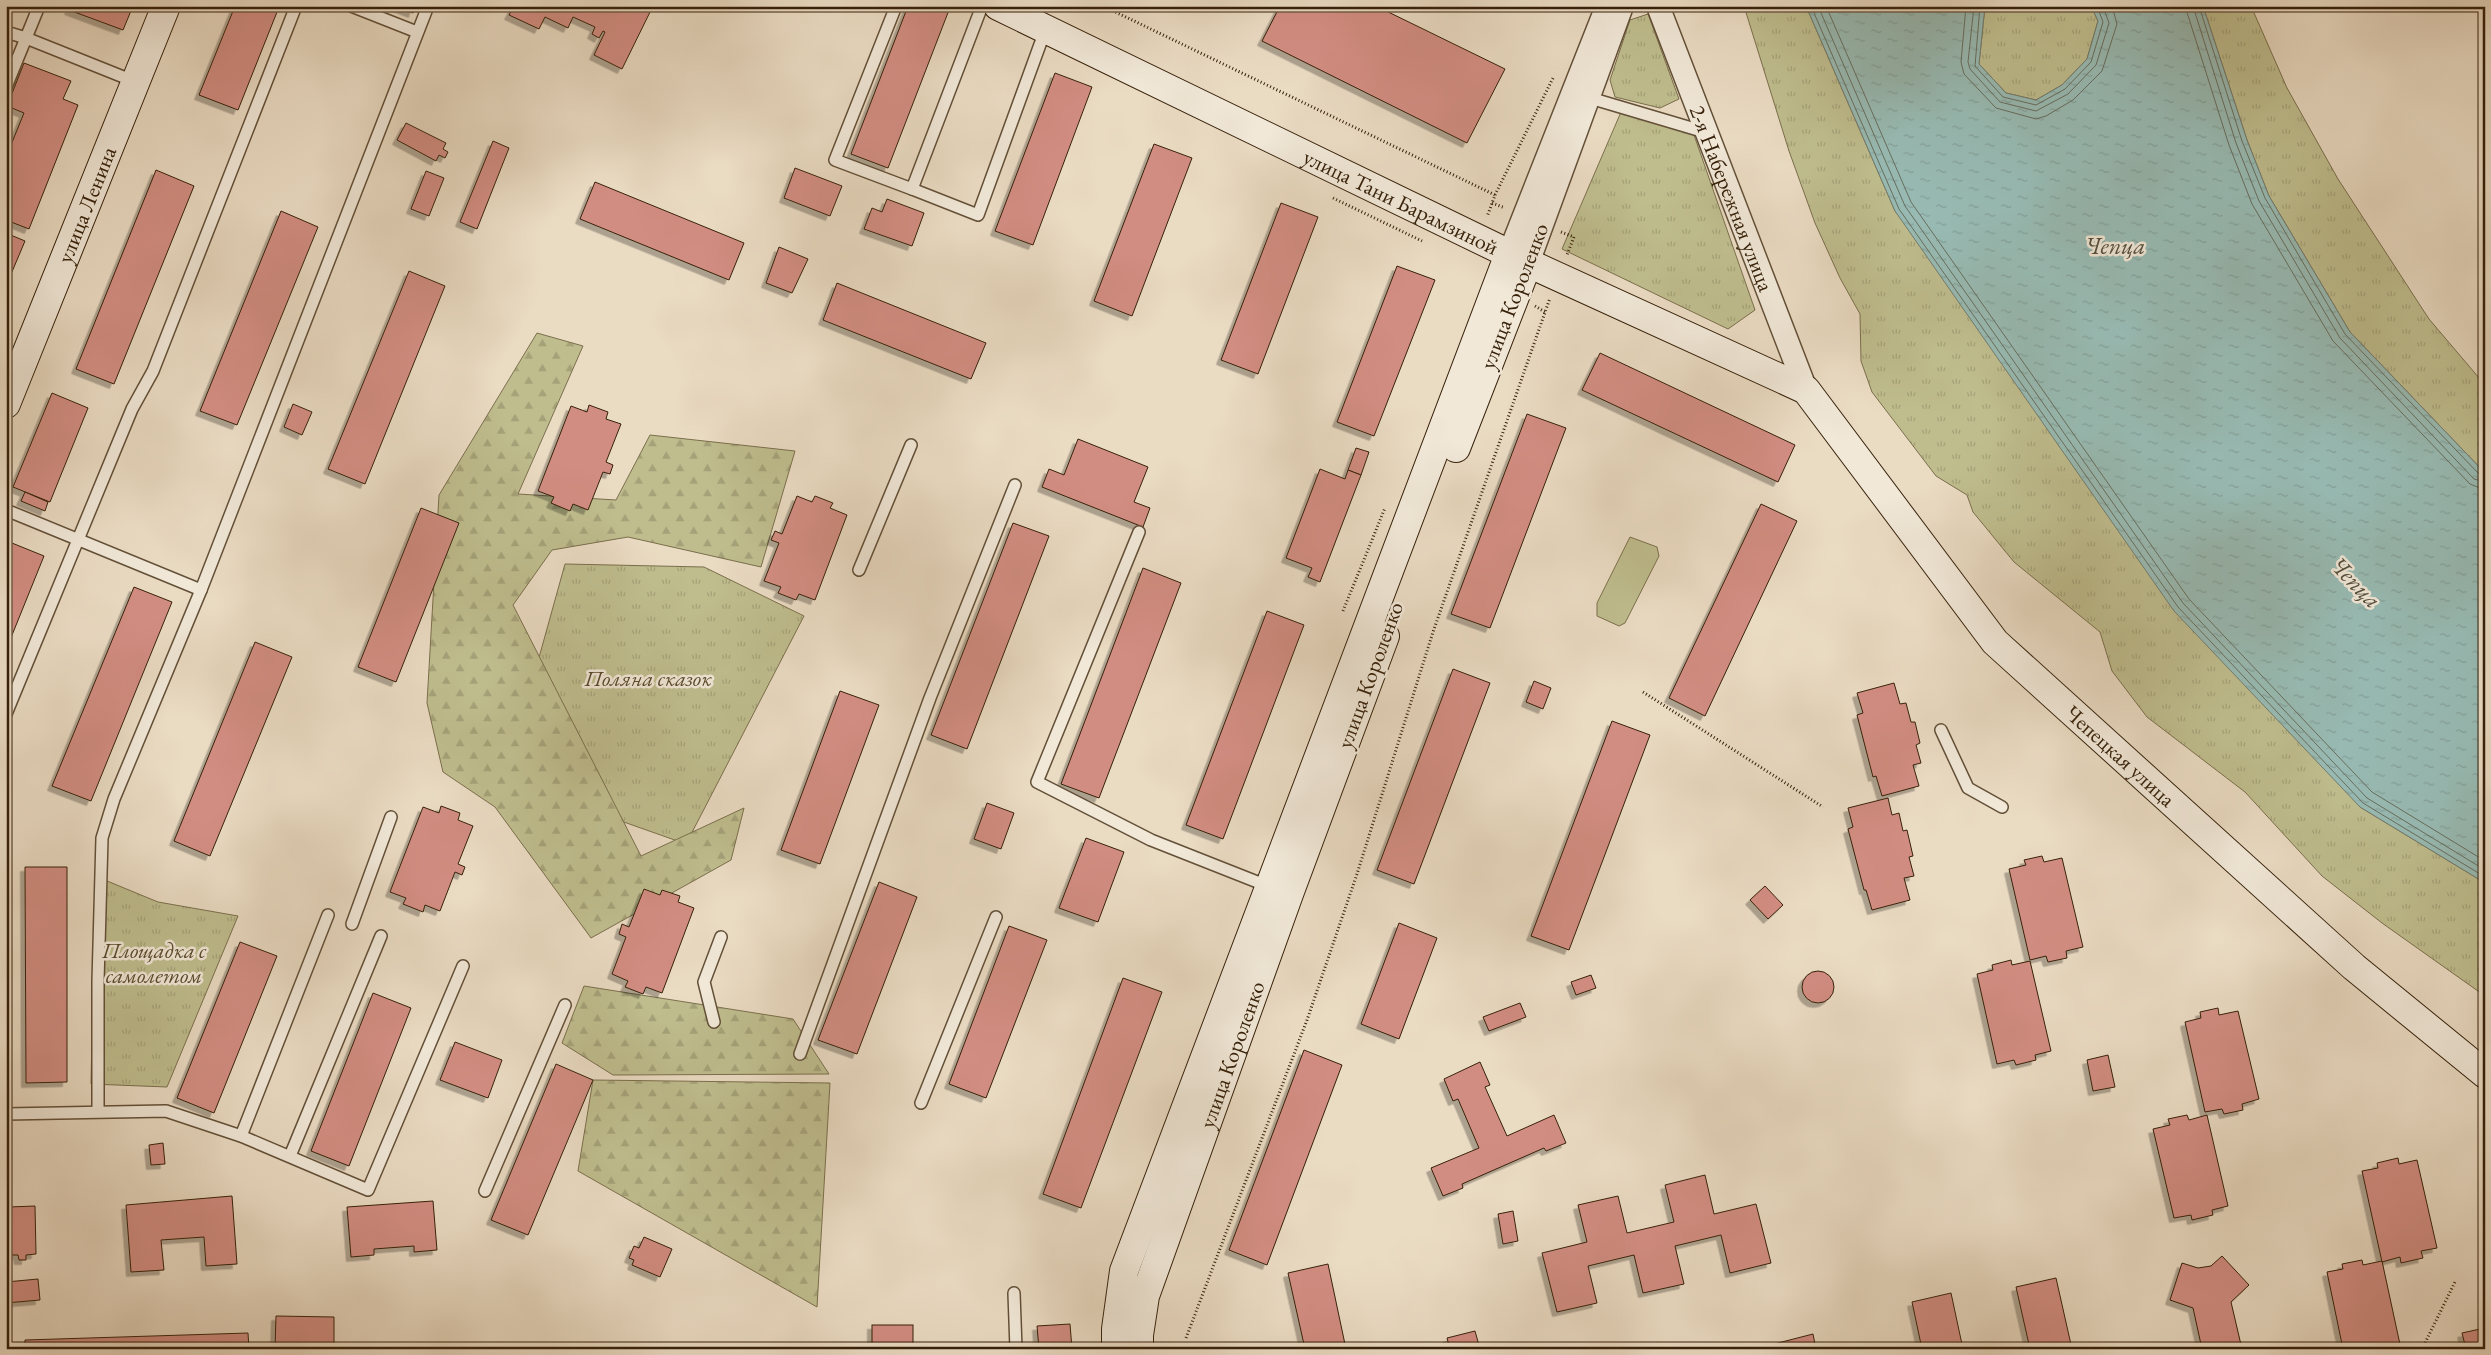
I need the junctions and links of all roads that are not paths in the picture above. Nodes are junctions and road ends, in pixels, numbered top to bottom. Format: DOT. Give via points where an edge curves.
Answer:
graph roads {
  1 [pos="39,6"];
  2 [pos="166,6"];
  3 [pos="296,6"];
  4 [pos="351,6"];
  5 [pos="428,6"];
  6 [pos="896,6"];
  7 [pos="982,6"];
  8 [pos="998,6"];
  9 [pos="1607,6"];
  10 [pos="1622,6"];
  11 [pos="1658,6"];
  12 [pos="1046,28"];
  13 [pos="6,32"];
  14 [pos="417,32"];
  15 [pos="26,38"];
  16 [pos="136,82"];
  17 [pos="6,87"];
  18 [pos="1590,98"];
  19 [pos="1706,132"];
  20 [pos="912,189"];
  21 [pos="1518,259"];
  22 [pos="1806,390"];
  23 [pos="6,404"];
  24 [pos="911,445"];
  25 [pos="1015,485"];
  26 [pos="6,510"];
  27 [pos="1139,532"];
  28 [pos="79,540"];
  29 [pos="859,570"];
  30 [pos="201,590"];
  31 [pos="6,714"];
  32 [pos="1941,730"];
  33 [pos="2002,807"];
  34 [pos="391,817"];
  35 [pos="1279,891"];
  36 [pos="328,915"];
  37 [pos="996,918"];
  38 [pos="352,924"];
  39 [pos="381,936"];
  40 [pos="721,937"];
  41 [pos="463,966"];
  42 [pos="565,1005"];
  43 [pos="714,1022"];
  44 [pos="800,1054"];
  45 [pos="2485,1074"];
  46 [pos="921,1103"];
  47 [pos="98,1111"];
  48 [pos="6,1114"];
  49 [pos="241,1136"];
  50 [pos="290,1156"];
  51 [pos="485,1191"];
  52 [pos="1014,1293"];
  53 [pos="1016,1349"];
  54 [pos="1116,1349"];
  55 [pos="1139,1349"];
  1 -- 15 [label="lane"];
  2 -- 16 [label="street, улица Ленина"];
  3 -- 28 [label="lane" via="156,362 132,409"];
  4 -- 14 [label="lane"];
  5 -- 14 [label="lane"];
  6 -- 20 [label="lane" via="834,160"];
  7 -- 20 [label="lane"];
  8 -- 12 [label="street, улица Тани Барамзиной"];
  9 -- 21 [label="street, улица Короленко" via="1523,217"];
  10 -- 18 [label="street, улица Короленко"];
  11 -- 19 [label="street, 2-я Набережная улица"];
  12 -- 20 [label="lane" via="978,215"];
  12 -- 21 [label="street, улица Тани Барамзиной"];
  13 -- 15 [label="lane"];
  14 -- 30 [label="lane"];
  15 -- 16 [label="lane"];
  15 -- 17 [label="lane"];
  16 -- 23 [label="street, улица Ленина"];
  18 -- 19 [label="lane"];
  18 -- 21 [label="street, улица Короленко"];
  19 -- 22 [label="street, 2-я Набережная улица"];
  21 -- 22 [label="street, улица Тани Барамзиной"];
  21 -- 35 [label="street, улица Короленко" via="1396,606"];
  22 -- 45 [label="street, Чепецкая улица" via="1996,642 2354,967"];
  24 -- 29 [label="lane"];
  25 -- 44 [label="lane" via="930,698"];
  26 -- 28 [label="lane"];
  27 -- 35 [label="lane" via="1037,782 1150,840"];
  28 -- 30 [label="lane"];
  28 -- 31 [label="lane"];
  30 -- 47 [label="lane" via="114,798 102,838"];
  32 -- 33 [label="lane" via="1968,788"];
  34 -- 38 [label="lane"];
  35 -- 54 [label="street, улица Короленко" via="1124,1271"];
  35 -- 55 [label="street, улица Короленко" via="1145,1296 1138,1335"];
  36 -- 49 [label="lane"];
  37 -- 46 [label="lane"];
  39 -- 50 [label="lane"];
  40 -- 43 [label="lane" via="704,982"];
  41 -- 50 [label="lane" via="368,1190"];
  42 -- 51 [label="lane"];
  47 -- 48 [label="lane"];
  47 -- 49 [label="lane" via="166,1111"];
  49 -- 50 [label="lane"];
  52 -- 53 [label="lane"];
}
